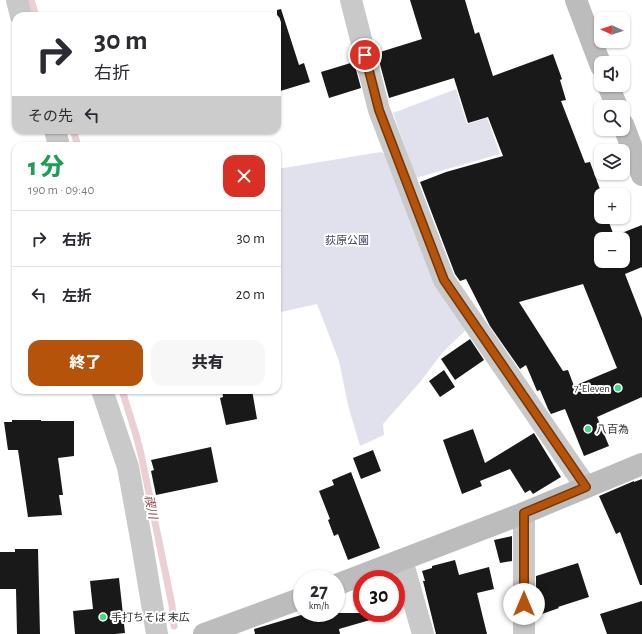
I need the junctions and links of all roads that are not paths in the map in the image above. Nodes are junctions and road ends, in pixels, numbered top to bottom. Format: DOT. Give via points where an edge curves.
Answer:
graph roads {
  1 [pos="17,0"];
  2 [pos="351,0"];
  3 [pos="576,0"];
  4 [pos="20,12"];
  5 [pos="597,56"];
  6 [pos="627,136"];
  7 [pos="642,175"];
  8 [pos="103,394"];
  9 [pos="642,464"];
  10 [pos="586,487"];
  11 [pos="524,513"];
  12 [pos="402,560"];
  13 [pos="345,582"];
  14 [pos="293,601"];
  15 [pos="157,634"];
  16 [pos="204,634"];
  17 [pos="423,634"];
  18 [pos="524,634"];
  1 -- 4 [label="street"];
  2 -- 10 [label="street" via="379,110 444,280"];
  3 -- 5 [label="street"];
  6 -- 7 [label="street"];
  8 -- 15 [label="street" via="128,467"];
  9 -- 10 [label="street"];
  10 -- 11 [label="street"];
  11 -- 12 [label="street"];
  11 -- 18 [label="street"];
  12 -- 13 [label="street"];
  12 -- 17 [label="street"];
  14 -- 16 [label="street"];
}
